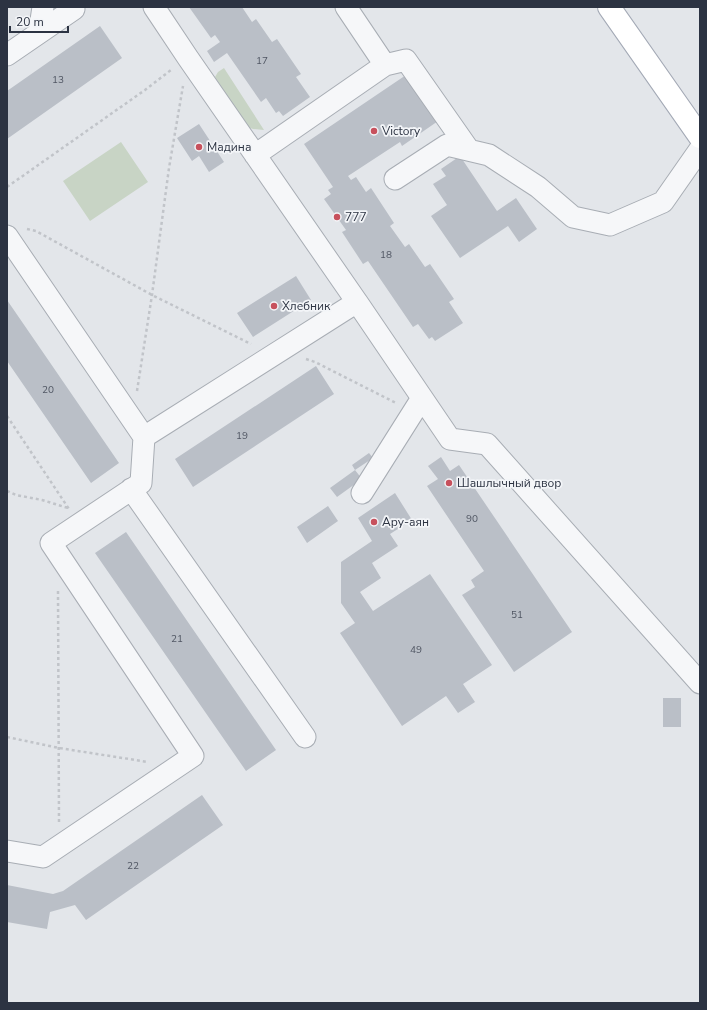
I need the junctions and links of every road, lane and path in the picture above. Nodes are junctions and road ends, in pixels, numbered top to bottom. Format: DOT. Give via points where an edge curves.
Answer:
graph roads {
  1 [pos="43,7"];
  2 [pos="154,7"];
  3 [pos="346,7"];
  4 [pos="609,7"];
  5 [pos="74,9"];
  6 [pos="39,33"];
  7 [pos="7,55"];
  8 [pos="188,58"];
  9 [pos="385,65"];
  10 [pos="158,79"];
  11 [pos="700,137"];
  12 [pos="700,149"];
  13 [pos="469,150"];
  14 [pos="255,155"];
  15 [pos="396,179"];
  16 [pos="7,187"];
  17 [pos="14,231"];
  18 [pos="152,295"];
  19 [pos="357,302"];
  20 [pos="252,345"];
  21 [pos="282,350"];
  22 [pos="418,405"];
  23 [pos="7,416"];
  24 [pos="139,430"];
  25 [pos="131,489"];
  26 [pos="7,491"];
  27 [pos="362,493"];
  28 [pos="73,516"];
  29 [pos="58,586"];
  30 [pos="700,683"];
  31 [pos="7,737"];
  32 [pos="305,737"];
  33 [pos="59,748"];
  34 [pos="176,767"];
  35 [pos="59,846"];
  36 [pos="7,851"];
  1 -- 6 [label="street"];
  2 -- 8 [label="street"];
  3 -- 9 [label="street"];
  4 -- 11 [label="main road"];
  5 -- 6 [label="street"];
  6 -- 7 [label="street"];
  8 -- 14 [label="street"];
  8 -- 18 [label="path" via="169,168"];
  9 -- 13 [label="street" via="406,60"];
  9 -- 14 [label="street"];
  10 -- 16 [label="path"];
  12 -- 13 [label="street" via="663,202 610,225 574,217 538,187 489,155"];
  13 -- 15 [label="street" via="447,145"];
  14 -- 19 [label="street"];
  17 -- 18 [label="path" via="36,231"];
  17 -- 24 [label="street"];
  18 -- 20 [label="path"];
  18 -- 24 [label="path" via="136,398"];
  19 -- 21 [label="street"];
  19 -- 22 [label="street"];
  21 -- 22 [label="path"];
  21 -- 24 [label="street"];
  22 -- 27 [label="street"];
  22 -- 30 [label="street" via="450,439 487,444"];
  23 -- 28 [label="path"];
  24 -- 25 [label="street" via="141,483"];
  25 -- 28 [label="street"];
  25 -- 32 [label="street"];
  26 -- 28 [label="path" via="42,500"];
  28 -- 34 [label="street" via="51,543 193,756"];
  29 -- 33 [label="path"];
  31 -- 33 [label="path"];
  33 -- 34 [label="path"];
  33 -- 35 [label="path"];
  34 -- 35 [label="street"];
  35 -- 36 [label="street" via="43,857"];
}
